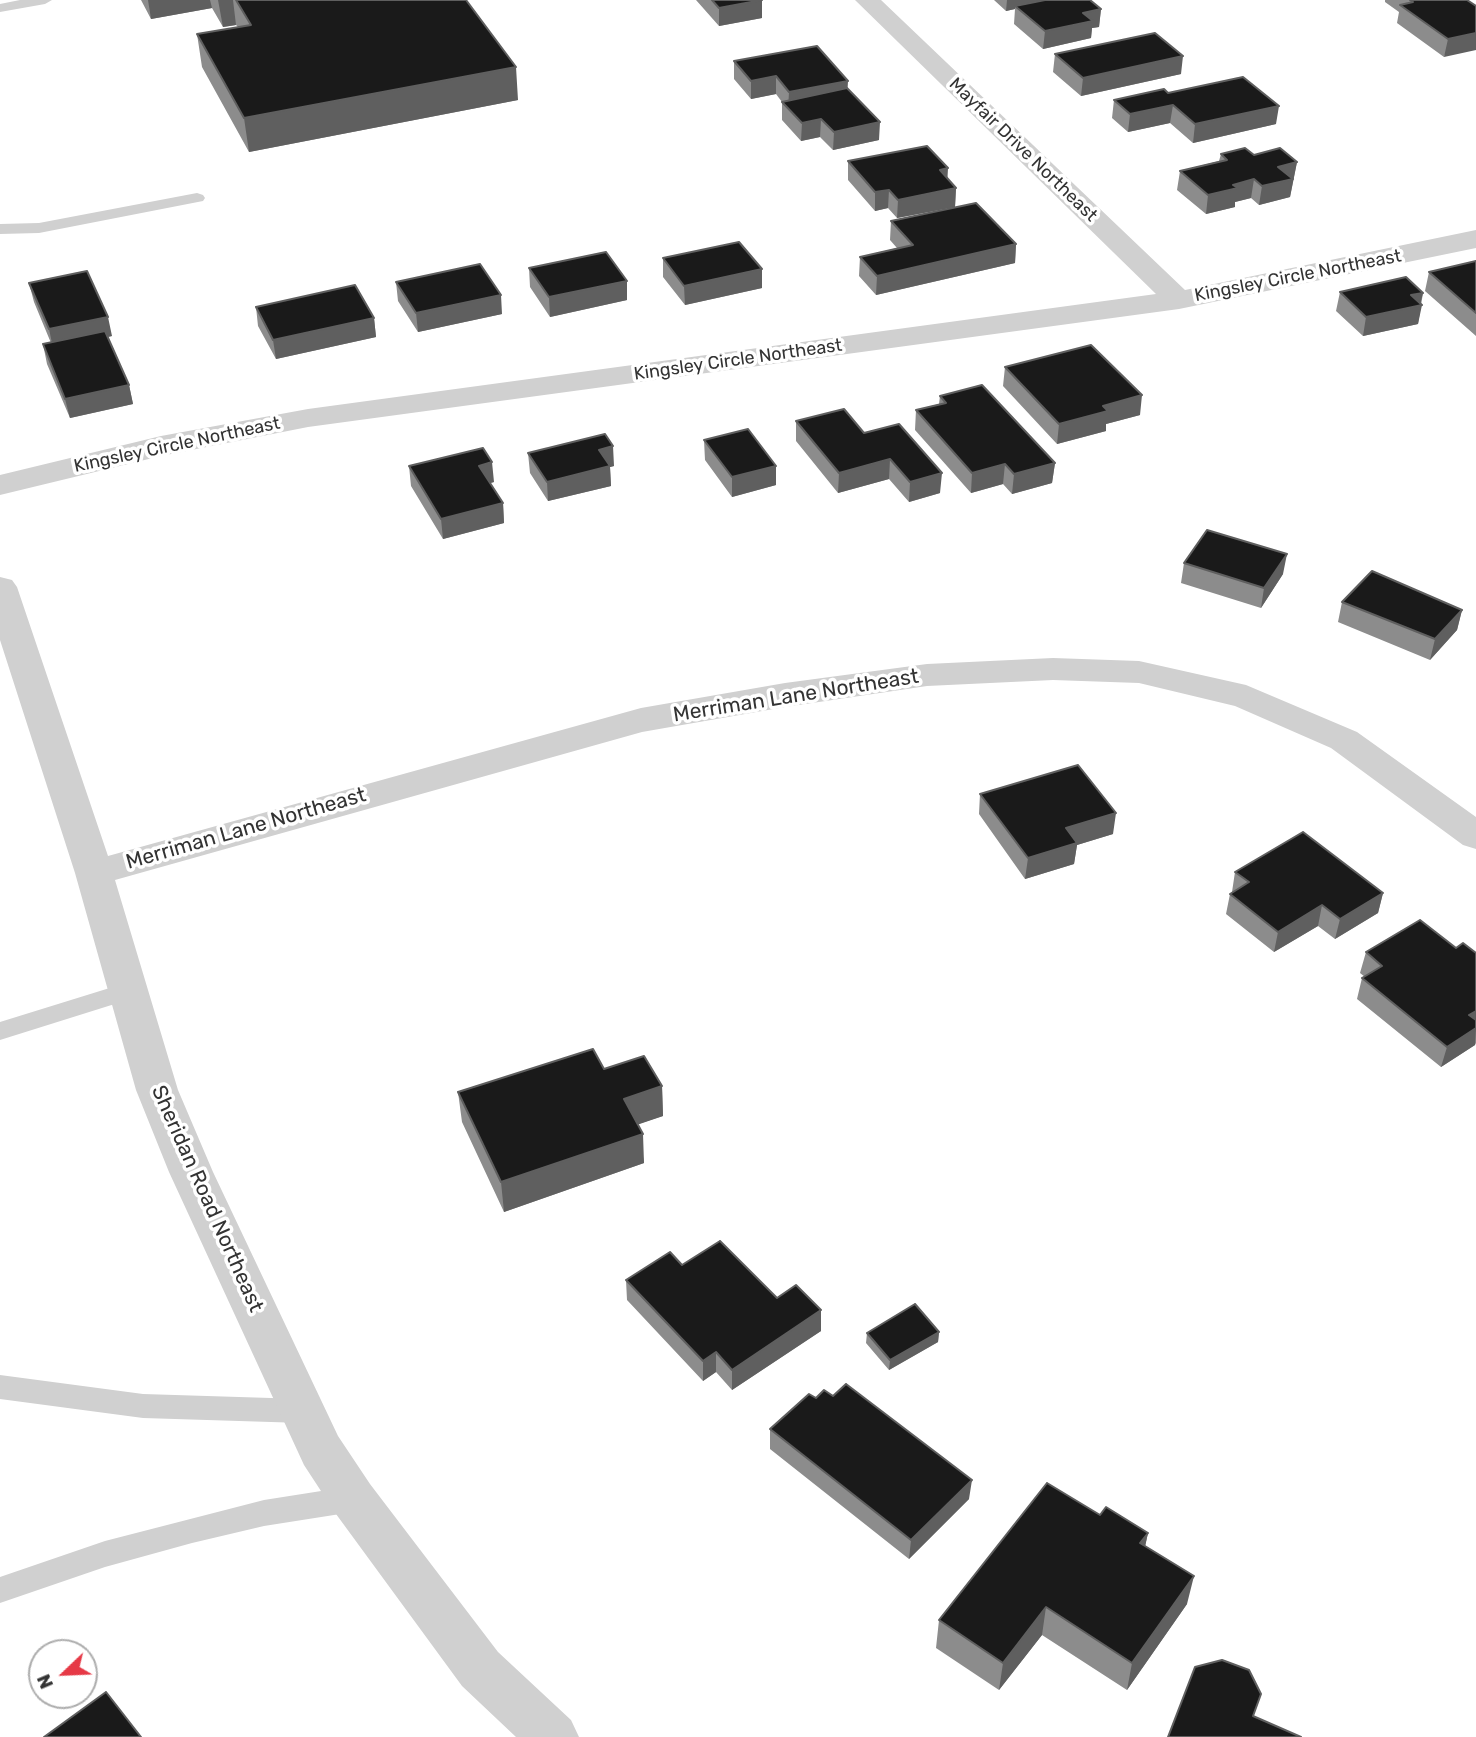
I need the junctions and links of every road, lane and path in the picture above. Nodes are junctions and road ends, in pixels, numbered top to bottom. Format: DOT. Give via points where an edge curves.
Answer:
graph roads {
  1 [pos="44,0"];
  2 [pos="867,0"];
  3 [pos="0,8"];
  4 [pos="197,198"];
  5 [pos="0,229"];
  6 [pos="1476,239"];
  7 [pos="1179,300"];
  8 [pos="0,485"];
  9 [pos="0,587"];
  10 [pos="12,665"];
  11 [pos="1476,836"];
  12 [pos="94,873"];
  13 [pos="129,991"];
  14 [pos="0,1031"];
  15 [pos="0,1387"];
  16 [pos="303,1411"];
  17 [pos="352,1499"];
  18 [pos="0,1590"];
  19 [pos="554,1737"];
  1 -- 3 [label="lane"];
  2 -- 7 [label="street, Mayfair Drive Northeast"];
  4 -- 5 [label="lane" via="39,228"];
  6 -- 7 [label="street, Kingsley Circle Northeast"];
  7 -- 8 [label="street, Kingsley Circle Northeast" via="308,418 161,446"];
  9 -- 10 [label="street, Sheridan Road Northeast"];
  10 -- 12 [label="street, Sheridan Road Northeast"];
  11 -- 12 [label="street, Merriman Lane Northeast" via="1344,740 1246,697 1139,671 1053,669 927,675 641,720"];
  12 -- 13 [label="street, Sheridan Road Northeast"];
  13 -- 14 [label="lane"];
  13 -- 16 [label="street, Sheridan Road Northeast" via="157,1090 176,1137"];
  15 -- 16 [label="lane" via="143,1406"];
  16 -- 17 [label="street, Sheridan Road Northeast"];
  17 -- 18 [label="lane" via="192,1530"];
  17 -- 19 [label="street, Sheridan Road Northeast" via="480,1669"];
}
